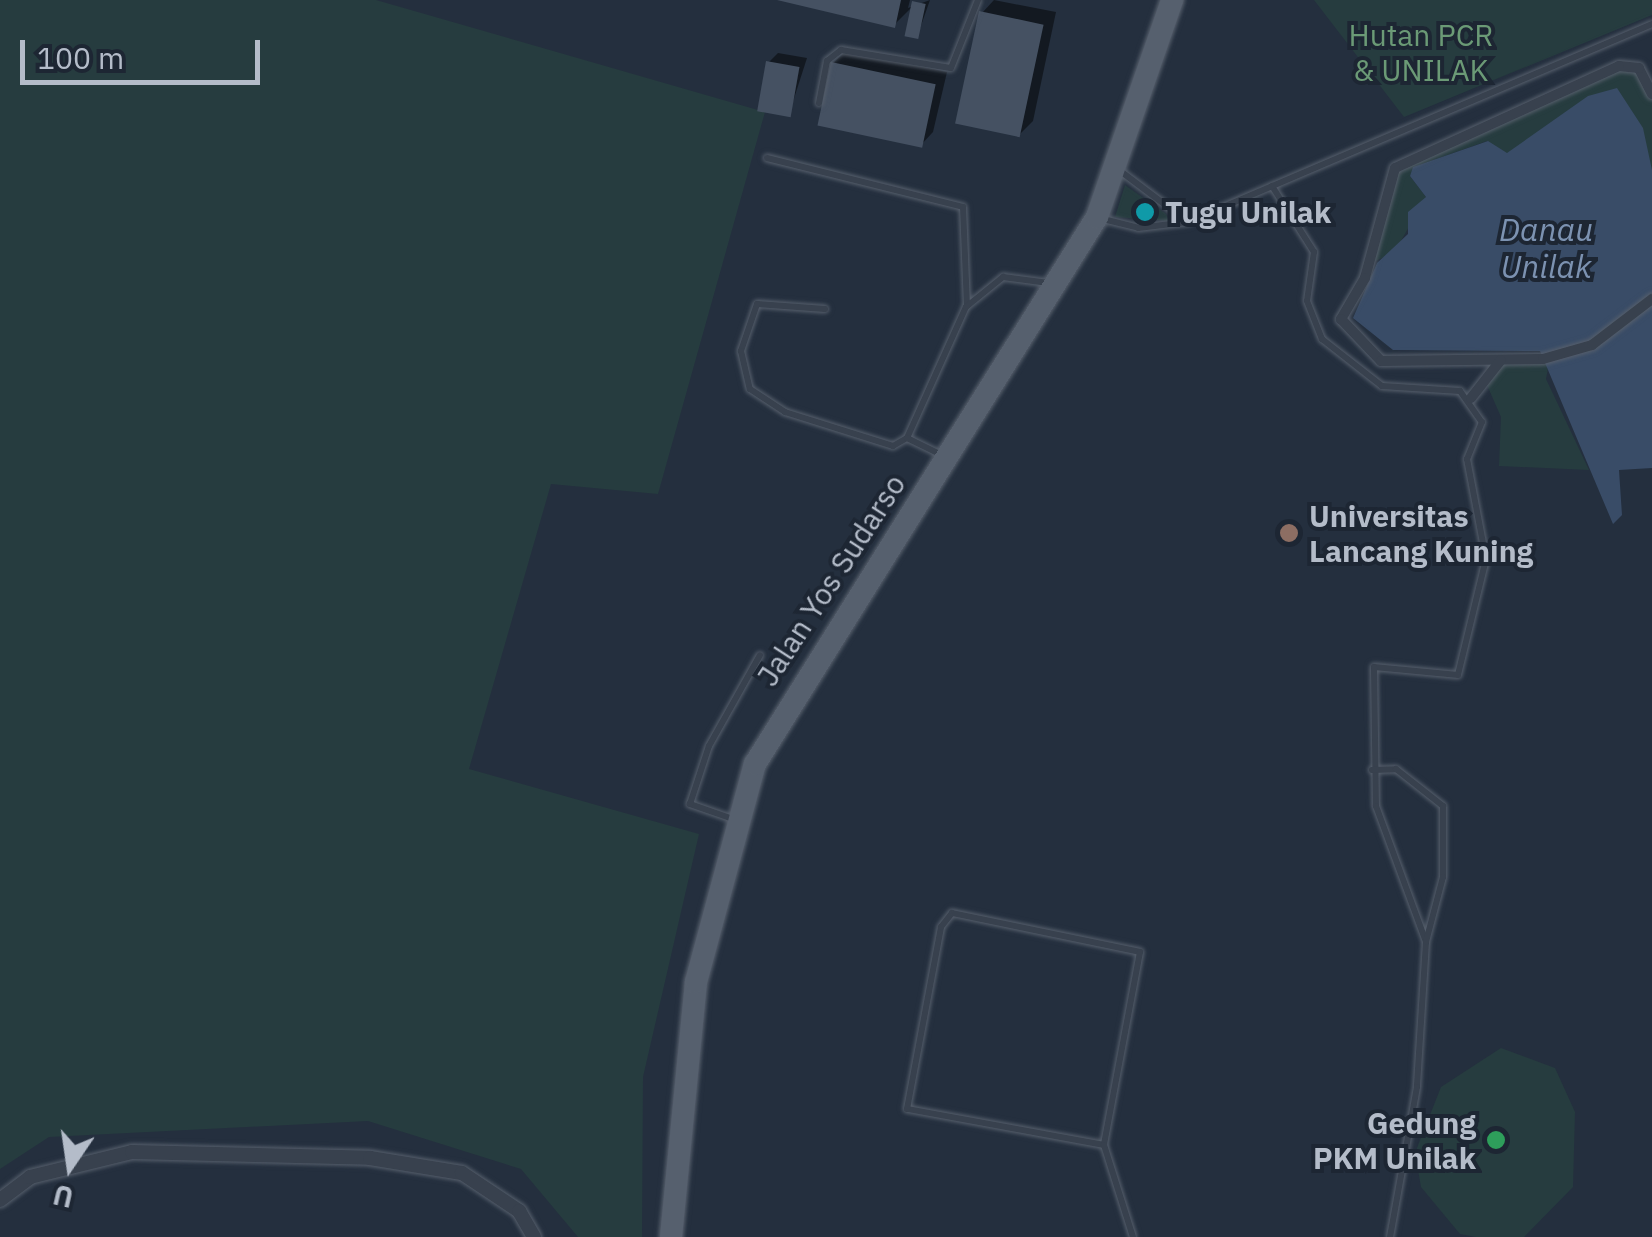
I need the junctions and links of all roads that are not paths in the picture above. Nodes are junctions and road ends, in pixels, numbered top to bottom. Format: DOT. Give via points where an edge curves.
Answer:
graph roads {
  1 [pos="978,0"];
  2 [pos="1172,0"];
  3 [pos="1652,24"];
  4 [pos="1652,94"];
  5 [pos="820,103"];
  6 [pos="767,158"];
  7 [pos="1118,169"];
  8 [pos="1272,186"];
  9 [pos="1097,217"];
  10 [pos="1188,222"];
  11 [pos="1055,284"];
  12 [pos="1652,299"];
  13 [pos="967,306"];
  14 [pos="825,310"];
  15 [pos="1502,360"];
  16 [pos="1470,398"];
  17 [pos="907,438"];
  18 [pos="947,457"];
  19 [pos="760,654"];
  20 [pos="1372,770"];
  21 [pos="734,820"];
  22 [pos="1426,942"];
  23 [pos="1104,1145"];
  24 [pos="0,1200"];
  25 [pos="534,1237"];
  26 [pos="671,1237"];
  27 [pos="1132,1237"];
  28 [pos="1390,1237"];
  1 -- 5 [label="lane" via="951,68 841,50 826,61"];
  2 -- 7 [label="main road, Jalan Yos Sudarso"];
  3 -- 8 [label="lane"];
  4 -- 15 [label="street" via="1639,68 1619,66 1390,176 1342,329 1381,362"];
  6 -- 13 [label="lane" via="963,207"];
  7 -- 9 [label="main road, Jalan Yos Sudarso"];
  7 -- 10 [label="lane"];
  8 -- 10 [label="lane"];
  8 -- 16 [label="lane" via="1310,241 1306,301 1322,340 1382,386"];
  9 -- 10 [label="lane" via="1138,228"];
  9 -- 11 [label="main road, Jalan Yos Sudarso"];
  11 -- 13 [label="lane" via="1003,277"];
  11 -- 18 [label="main road, Jalan Yos Sudarso"];
  12 -- 15 [label="street" via="1592,345 1543,359"];
  13 -- 17 [label="lane"];
  14 -- 17 [label="lane" via="757,304 741,350 750,388 785,412 877,444"];
  15 -- 16 [label="street"];
  16 -- 20 [label="lane" via="1482,422 1467,459 1486,546 1471,632 1458,675 1374,667"];
  17 -- 18 [label="lane"];
  18 -- 21 [label="main road, Jalan Yos Sudarso" via="779,715"];
  19 -- 21 [label="lane" via="690,804"];
  20 -- 22 [label="lane" via="1390,860"];
  20 -- 22 [label="lane" via="1396,769 1444,806 1443,876"];
  21 -- 26 [label="main road, Jalan Yos Sudarso" via="696,982"];
  22 -- 28 [label="lane" via="1418,1086"];
  23 -- 23 [label="lane" via="1140,952 952,913 941,926 908,1109"];
  23 -- 27 [label="lane"];
  24 -- 25 [label="street" via="30,1177 132,1152 370,1158 462,1172 519,1211"];
}
